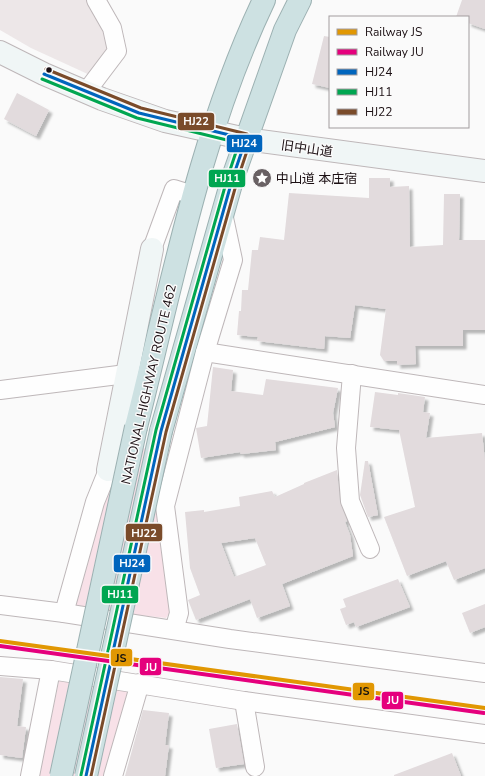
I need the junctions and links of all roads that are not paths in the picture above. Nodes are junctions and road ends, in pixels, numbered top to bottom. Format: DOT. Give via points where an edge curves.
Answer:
graph roads {
  1 [pos="96,0"];
  2 [pos="264,0"];
  3 [pos="300,0"];
  4 [pos="0,52"];
  5 [pos="86,92"];
  6 [pos="213,132"];
  7 [pos="246,139"];
  8 [pos="485,171"];
  9 [pos="193,195"];
  10 [pos="223,214"];
  11 [pos="152,249"];
  12 [pos="205,352"];
  13 [pos="126,374"];
  14 [pos="352,374"];
  15 [pos="0,390"];
  16 [pos="485,395"];
  17 [pos="108,470"];
  18 [pos="370,548"];
  19 [pos="0,605"];
  20 [pos="64,613"];
  21 [pos="174,630"];
  22 [pos="0,666"];
  23 [pos="51,670"];
  24 [pos="485,673"];
  25 [pos="140,683"];
  26 [pos="244,701"];
  27 [pos="485,734"];
  28 [pos="255,767"];
  29 [pos="30,776"];
  30 [pos="61,776"];
  31 [pos="86,776"];
  32 [pos="114,776"];
  1 -- 5 [label="street" via="112,28 117,51"];
  2 -- 6 [label="highway, NATIONAL HIGHWAY ROUTE 462"];
  3 -- 7 [label="highway, NATIONAL HIGHWAY ROUTE 462" via="286,30"];
  4 -- 5 [label="main road, 旧中山道"];
  5 -- 6 [label="main road, 旧中山道" via="139,113"];
  6 -- 7 [label="main road, 旧中山道"];
  6 -- 9 [label="highway, NATIONAL HIGHWAY ROUTE 462"];
  7 -- 8 [label="main road, 旧中山道"];
  7 -- 10 [label="highway, NATIONAL HIGHWAY ROUTE 462"];
  9 -- 11 [label="street" via="174,189"];
  9 -- 30 [label="highway, NATIONAL HIGHWAY ROUTE 462, bridge" via="136,427"];
  10 -- 12 [label="street" via="233,260"];
  10 -- 31 [label="highway, NATIONAL HIGHWAY ROUTE 462, bridge" via="161,431"];
  11 -- 13 [label="main road"];
  12 -- 14 [label="street"];
  12 -- 21 [label="street" via="165,506 179,613"];
  13 -- 15 [label="street"];
  13 -- 17 [label="main road"];
  14 -- 16 [label="street"];
  14 -- 18 [label="street" via="346,448 350,500"];
  17 -- 20 [label="street" via="95,502"];
  19 -- 20 [label="street"];
  20 -- 21 [label="street"];
  21 -- 24 [label="street"];
  22 -- 23 [label="street"];
  23 -- 25 [label="street"];
  23 -- 29 [label="street"];
  25 -- 26 [label="street"];
  25 -- 32 [label="street"];
  26 -- 27 [label="street"];
  26 -- 28 [label="street"];
}
